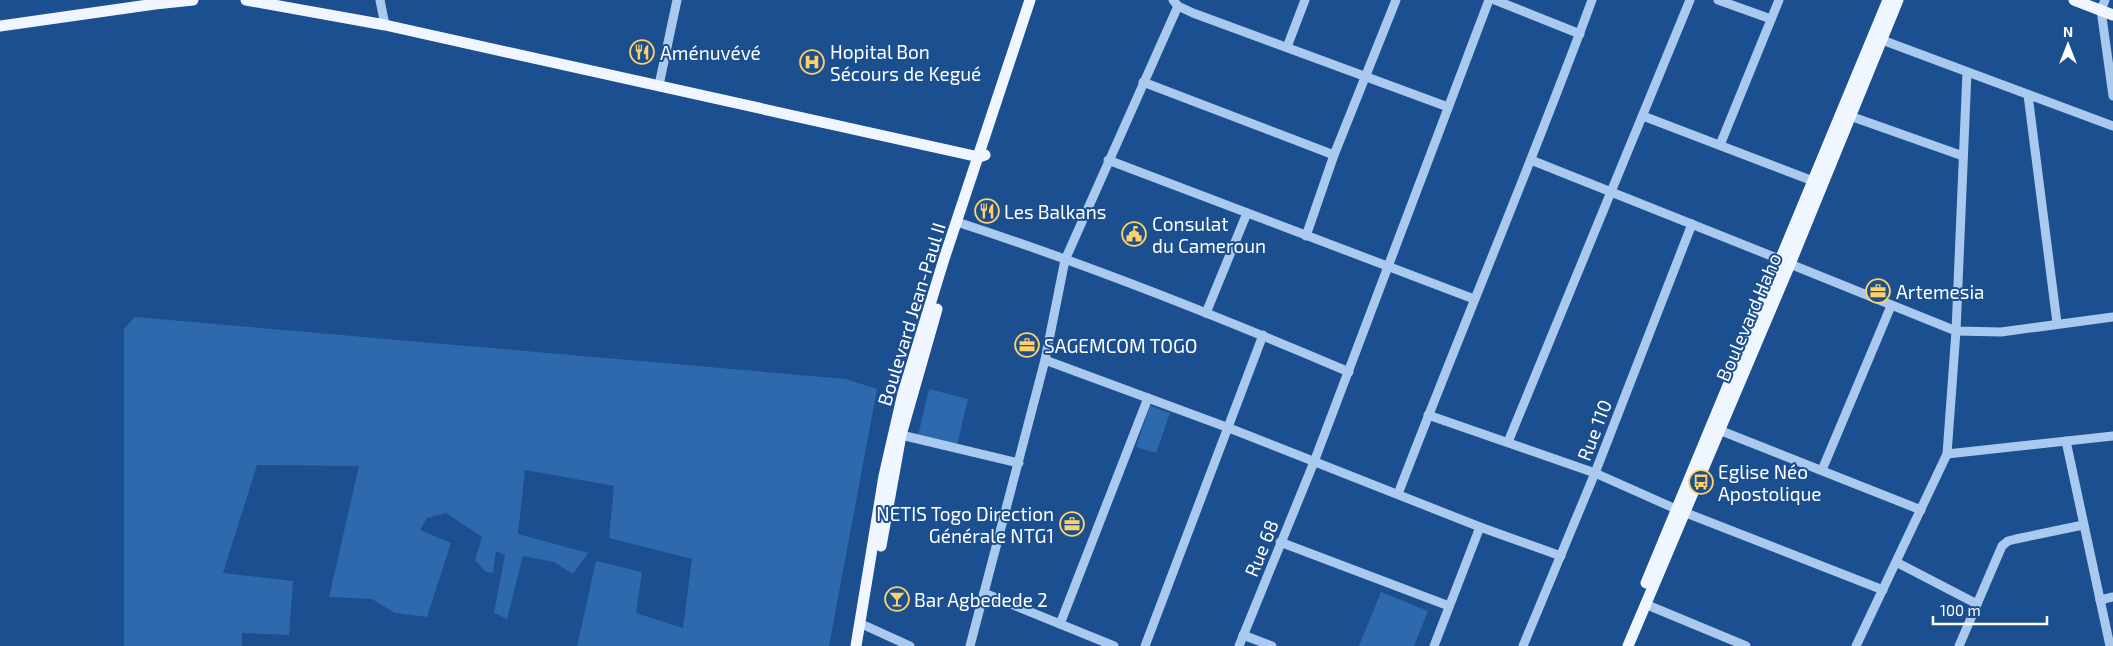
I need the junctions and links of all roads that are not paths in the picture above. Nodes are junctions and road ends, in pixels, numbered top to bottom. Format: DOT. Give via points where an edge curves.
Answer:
graph roads {
  1 [pos="193,0"];
  2 [pos="246,0"];
  3 [pos="380,0"];
  4 [pos="677,0"];
  5 [pos="1030,0"];
  6 [pos="1036,0"];
  7 [pos="1305,0"];
  8 [pos="1396,0"];
  9 [pos="1489,0"];
  10 [pos="1495,0"];
  11 [pos="1592,0"];
  12 [pos="1690,0"];
  13 [pos="1718,0"];
  14 [pos="1779,0"];
  15 [pos="1888,0"];
  16 [pos="1898,0"];
  17 [pos="2074,0"];
  18 [pos="1175,3"];
  19 [pos="2103,5"];
  20 [pos="2113,15"];
  21 [pos="1771,20"];
  22 [pos="385,25"];
  23 [pos="0,26"];
  24 [pos="1580,34"];
  25 [pos="1882,40"];
  26 [pos="1287,47"];
  27 [pos="1967,72"];
  28 [pos="1366,76"];
  29 [pos="1143,82"];
  30 [pos="659,85"];
  31 [pos="2028,95"];
  32 [pos="2113,96"];
  33 [pos="1448,107"];
  34 [pos="1642,116"];
  35 [pos="1850,116"];
  36 [pos="2113,126"];
  37 [pos="1720,145"];
  38 [pos="1334,155"];
  39 [pos="982,156"];
  40 [pos="1963,156"];
  41 [pos="1108,160"];
  42 [pos="1531,160"];
  43 [pos="1813,181"];
  44 [pos="1612,193"];
  45 [pos="1247,213"];
  46 [pos="960,222"];
  47 [pos="1692,224"];
  48 [pos="1306,236"];
  49 [pos="1065,260"];
  50 [pos="1784,262"];
  51 [pos="1387,267"];
  52 [pos="1474,299"];
  53 [pos="1891,306"];
  54 [pos="1206,313"];
  55 [pos="2113,317"];
  56 [pos="2057,323"];
  57 [pos="1956,331"];
  58 [pos="1263,336"];
  59 [pos="1045,360"];
  60 [pos="1349,372"];
  61 [pos="1148,398"];
  62 [pos="1428,415"];
  63 [pos="1228,428"];
  64 [pos="1719,430"];
  65 [pos="901,435"];
  66 [pos="2113,436"];
  67 [pos="2066,441"];
  68 [pos="1508,442"];
  69 [pos="1947,454"];
  70 [pos="1314,462"];
  71 [pos="1020,463"];
  72 [pos="1822,470"];
  73 [pos="1594,473"];
  74 [pos="1398,494"];
  75 [pos="1680,510"];
  76 [pos="1921,510"];
  77 [pos="2083,525"];
  78 [pos="1480,527"];
  79 [pos="1280,542"];
  80 [pos="1560,556"];
  81 [pos="1896,562"];
  82 [pos="1883,590"];
  83 [pos="984,594"];
  84 [pos="2113,597"];
  85 [pos="2100,600"];
  86 [pos="1645,604"];
  87 [pos="1977,604"];
  88 [pos="1449,606"];
  89 [pos="1060,624"];
  90 [pos="866,626"];
  91 [pos="1243,634"];
  92 [pos="856,646"];
  93 [pos="863,646"];
  94 [pos="910,646"];
  95 [pos="970,646"];
  96 [pos="1114,646"];
  97 [pos="1145,646"];
  98 [pos="1239,646"];
  99 [pos="1272,646"];
  100 [pos="1434,646"];
  101 [pos="1523,646"];
  102 [pos="1620,646"];
  103 [pos="1628,646"];
  104 [pos="1746,646"];
  105 [pos="1856,646"];
  106 [pos="1959,646"];
  107 [pos="2110,646"];
  1 -- 23 [label="main road"];
  2 -- 22 [label="main road"];
  3 -- 22 [label="street"];
  4 -- 30 [label="street"];
  5 -- 39 [label="main road, Boulevard Jean-Paul II"];
  6 -- 39 [label="main road, Boulevard Jean-Paul II"];
  7 -- 26 [label="street"];
  8 -- 28 [label="street"];
  9 -- 33 [label="street, Rue 68"];
  10 -- 24 [label="street"];
  11 -- 24 [label="street"];
  12 -- 34 [label="street"];
  13 -- 21 [label="street"];
  14 -- 21 [label="street"];
  15 -- 43 [label="main road, Boulevard Haho"];
  16 -- 25 [label="main road, Boulevard Haho"];
  17 -- 19 [label="main road"];
  18 -- 26 [label="street"];
  18 -- 29 [label="street"];
  19 -- 20 [label="main road"];
  19 -- 32 [label="street"];
  21 -- 37 [label="street"];
  22 -- 30 [label="main road"];
  24 -- 42 [label="street"];
  25 -- 27 [label="street"];
  25 -- 35 [label="main road, Boulevard Haho"];
  26 -- 28 [label="street"];
  27 -- 31 [label="street"];
  27 -- 40 [label="street"];
  28 -- 33 [label="street"];
  28 -- 38 [label="street"];
  29 -- 38 [label="street"];
  29 -- 41 [label="street"];
  30 -- 39 [label="main road"];
  31 -- 36 [label="street"];
  31 -- 56 [label="street"];
  33 -- 51 [label="street, Rue 68"];
  34 -- 37 [label="street"];
  34 -- 44 [label="street"];
  35 -- 40 [label="street"];
  35 -- 50 [label="main road, Boulevard Haho"];
  37 -- 43 [label="street"];
  38 -- 48 [label="street"];
  39 -- 46 [label="main road, Boulevard Jean-Paul II"];
  40 -- 57 [label="street"];
  41 -- 45 [label="street"];
  41 -- 49 [label="street"];
  42 -- 44 [label="street"];
  42 -- 52 [label="street"];
  43 -- 50 [label="main road, Boulevard Haho"];
  44 -- 47 [label="street"];
  44 -- 68 [label="street"];
  45 -- 48 [label="street"];
  45 -- 54 [label="street"];
  46 -- 49 [label="street"];
  46 -- 65 [label="main road, Boulevard Jean-Paul II"];
  46 -- 92 [label="main road, Boulevard Jean-Paul II" via="903,393 888,457"];
  47 -- 50 [label="street"];
  47 -- 73 [label="street, Rue 110"];
  48 -- 51 [label="street"];
  49 -- 54 [label="street"];
  49 -- 59 [label="street"];
  50 -- 53 [label="street"];
  50 -- 64 [label="main road, Boulevard Haho"];
  50 -- 75 [label="main road, Boulevard Haho"];
  51 -- 52 [label="street"];
  51 -- 60 [label="street, Rue 68"];
  52 -- 62 [label="street"];
  53 -- 57 [label="street"];
  53 -- 72 [label="street"];
  54 -- 58 [label="street"];
  55 -- 56 [label="street"];
  56 -- 57 [label="street" via="2001,332"];
  57 -- 69 [label="street"];
  58 -- 60 [label="street"];
  58 -- 63 [label="street"];
  59 -- 61 [label="street"];
  59 -- 71 [label="street"];
  60 -- 70 [label="street, Rue 68"];
  61 -- 63 [label="street"];
  61 -- 89 [label="street"];
  62 -- 68 [label="street"];
  62 -- 74 [label="street"];
  63 -- 70 [label="street"];
  63 -- 97 [label="street"];
  64 -- 72 [label="street"];
  64 -- 75 [label="main road, Boulevard Haho"];
  65 -- 71 [label="street"];
  65 -- 90 [label="main road, Boulevard Jean-Paul II"];
  66 -- 67 [label="street"];
  67 -- 69 [label="street"];
  67 -- 77 [label="street"];
  68 -- 73 [label="street"];
  69 -- 76 [label="street"];
  70 -- 74 [label="street"];
  70 -- 79 [label="street, Rue 68"];
  71 -- 83 [label="street"];
  72 -- 76 [label="street"];
  73 -- 75 [label="street"];
  73 -- 80 [label="street, Rue 110"];
  74 -- 78 [label="street"];
  75 -- 82 [label="street"];
  75 -- 86 [label="main road, Boulevard Haho"];
  75 -- 102 [label="main road, Boulevard Haho"];
  76 -- 81 [label="street"];
  77 -- 85 [label="street"];
  77 -- 87 [label="street" via="2008,541 2002,546"];
  78 -- 80 [label="street"];
  78 -- 88 [label="street"];
  79 -- 88 [label="street"];
  79 -- 91 [label="street, Rue 68"];
  80 -- 101 [label="street, Rue 110"];
  81 -- 82 [label="street"];
  81 -- 87 [label="street"];
  82 -- 105 [label="street"];
  83 -- 89 [label="street"];
  83 -- 95 [label="street"];
  84 -- 85 [label="street"];
  85 -- 107 [label="street"];
  86 -- 103 [label="main road, Boulevard Haho"];
  86 -- 104 [label="street"];
  87 -- 106 [label="street"];
  88 -- 100 [label="street"];
  89 -- 96 [label="street"];
  90 -- 93 [label="main road, Boulevard Jean-Paul II"];
  90 -- 94 [label="street"];
  91 -- 98 [label="street, Rue 68"];
  91 -- 99 [label="street"];
}
